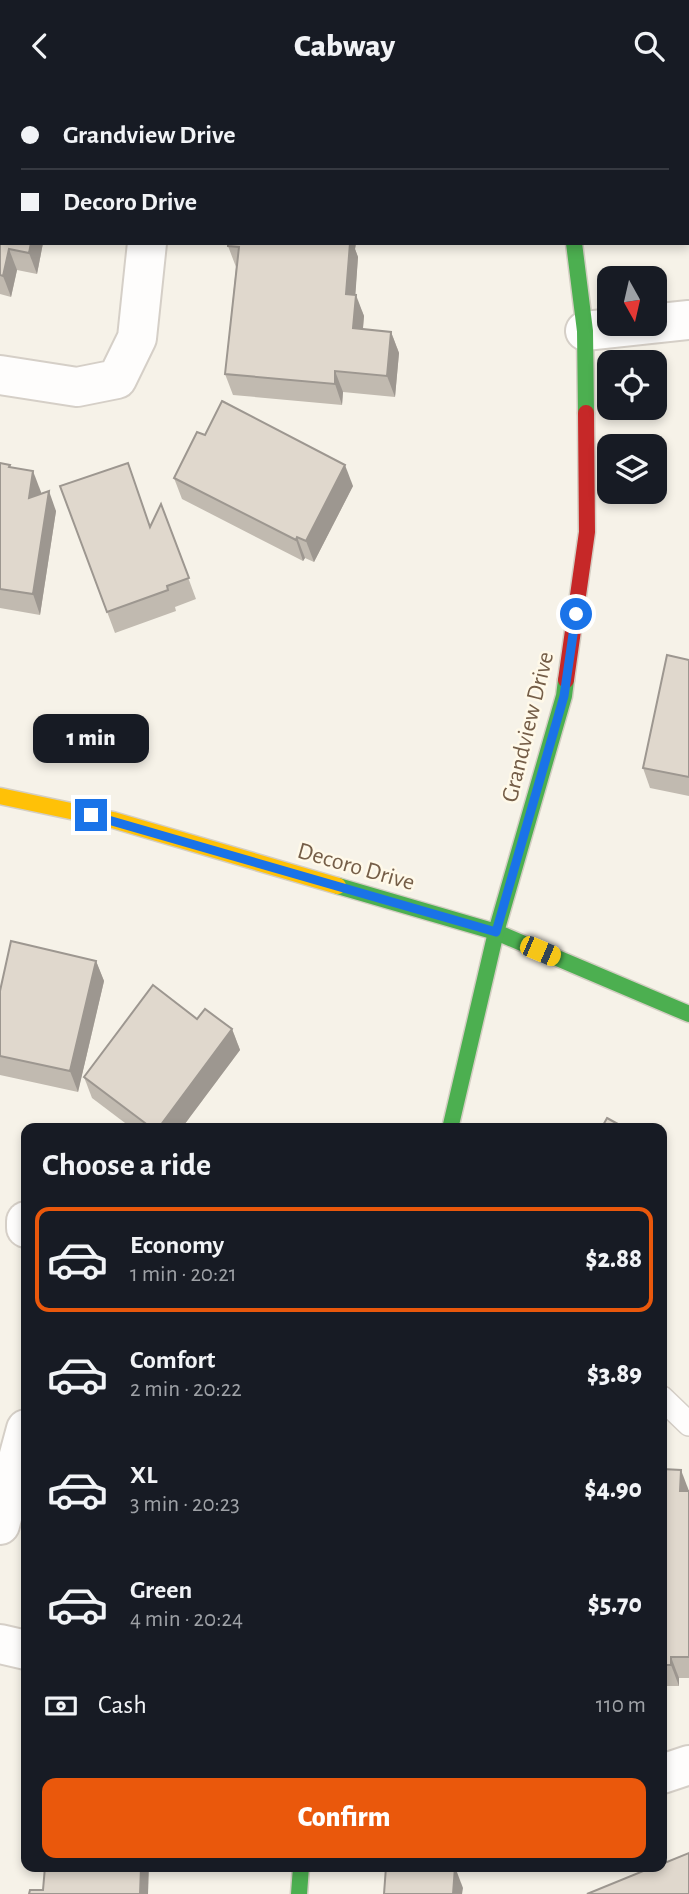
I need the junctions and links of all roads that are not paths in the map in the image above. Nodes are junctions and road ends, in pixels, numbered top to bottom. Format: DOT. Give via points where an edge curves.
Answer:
graph roads {
  1 [pos="147,245"];
  2 [pos="574,245"];
  3 [pos="689,320"];
  4 [pos="585,331"];
  5 [pos="0,375"];
  6 [pos="0,796"];
  7 [pos="496,932"];
  8 [pos="689,1014"];
  9 [pos="451,1123"];
  10 [pos="667,1403"];
  11 [pos="689,1425"];
  12 [pos="21,1447"];
  13 [pos="0,1525"];
  14 [pos="0,1644"];
  15 [pos="21,1649"];
  16 [pos="689,1765"];
  17 [pos="667,1772"];
  18 [pos="301,1872"];
  19 [pos="299,1894"];
  1 -- 5 [label="street" via="137,338 117,379 77,387"];
  2 -- 4 [label="street, Grandview Drive"];
  3 -- 4 [label="street"];
  4 -- 7 [label="street, Grandview Drive" via="587,533 564,696"];
  6 -- 7 [label="street, Decoro Drive" via="113,820"];
  7 -- 8 [label="street, Decoro Drive"];
  7 -- 9 [label="street, Grandview Drive"];
  10 -- 11 [label="lane"];
  12 -- 13 [label="street"];
  14 -- 15 [label="street"];
  16 -- 17 [label="street"];
  18 -- 19 [label="street"];
}
